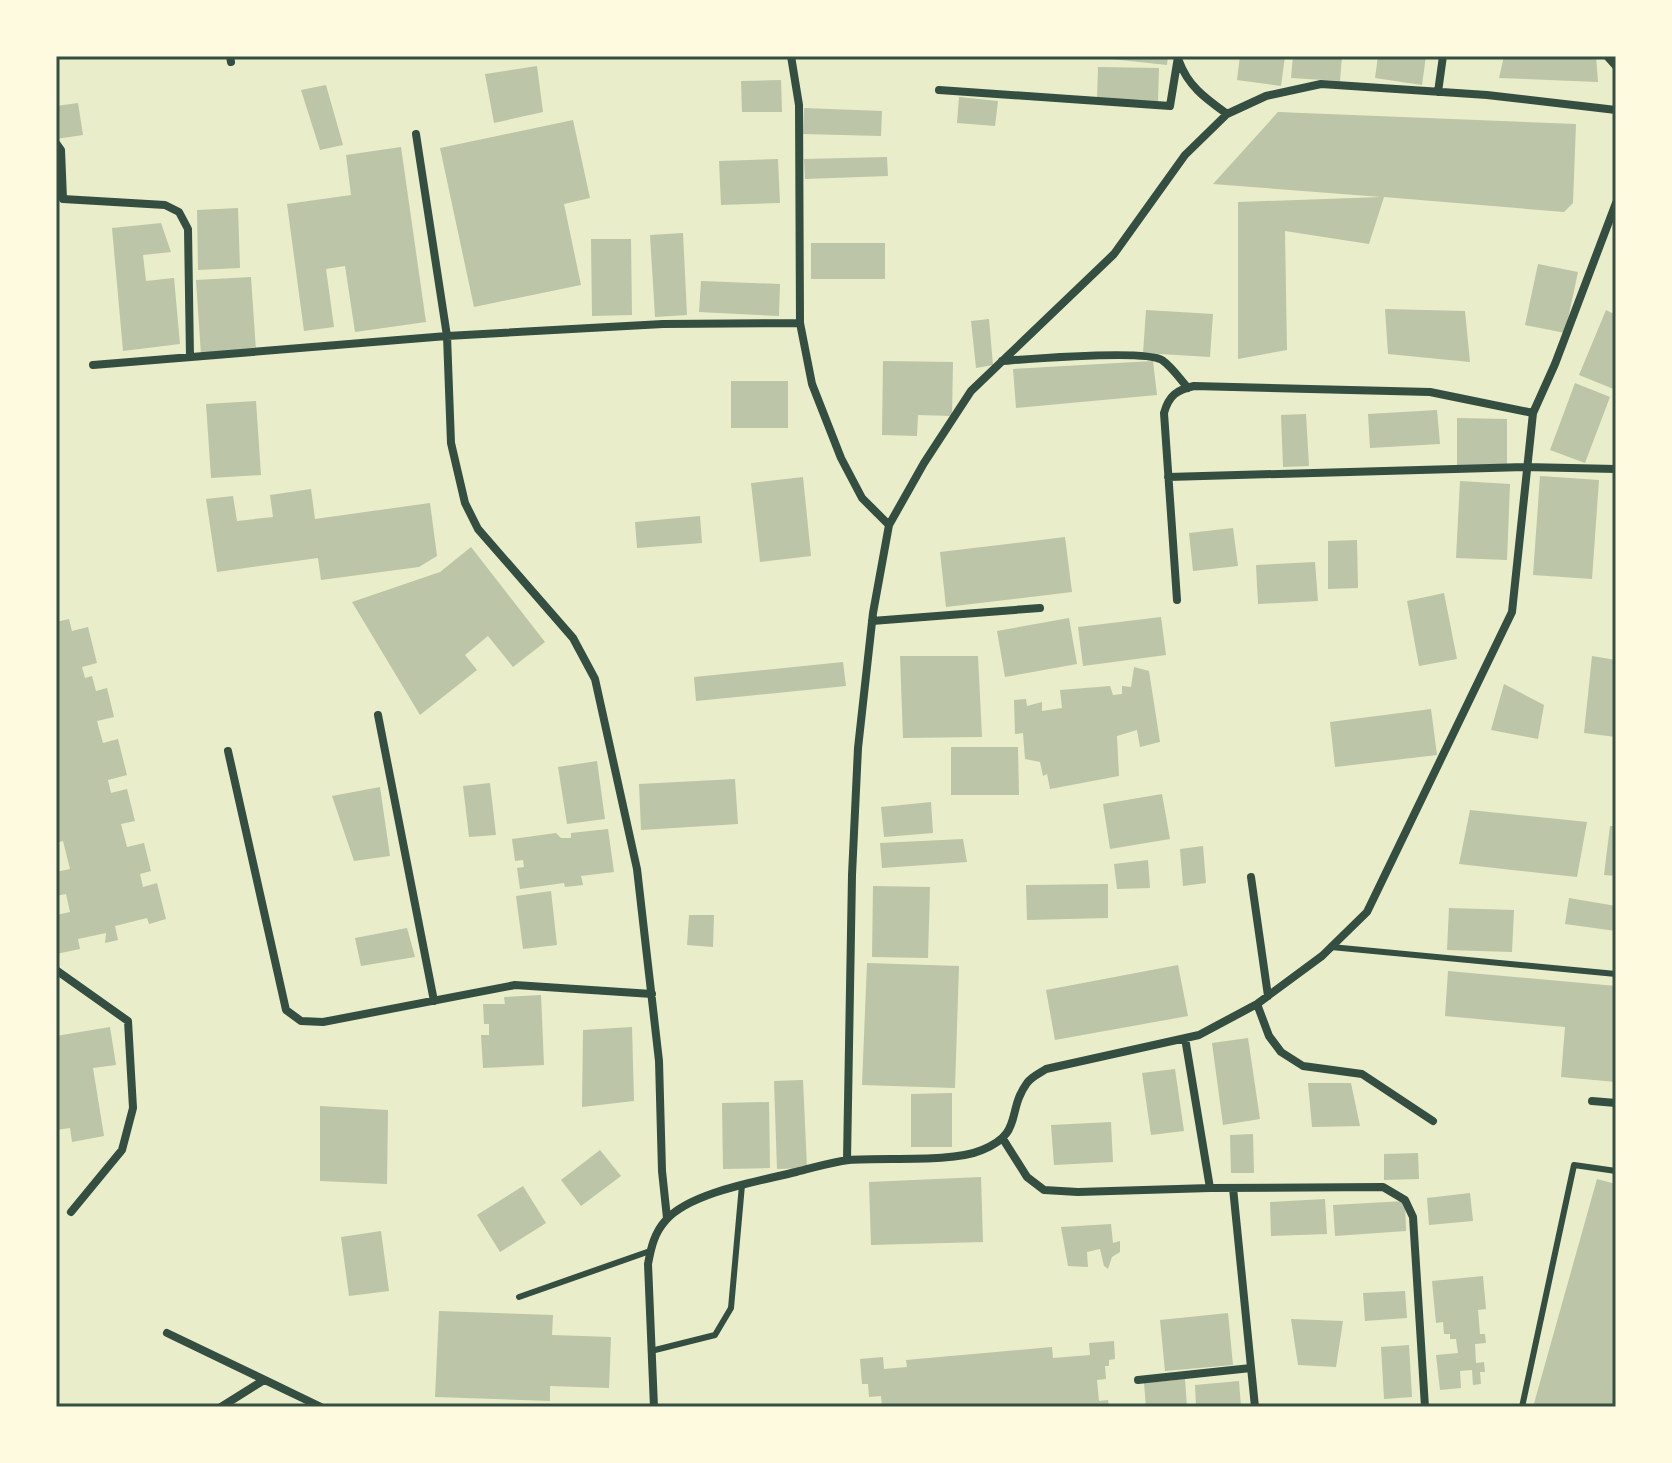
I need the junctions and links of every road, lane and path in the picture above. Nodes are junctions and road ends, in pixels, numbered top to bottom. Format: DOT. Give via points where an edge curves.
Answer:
graph roads {
  1 [pos="791,56"];
  2 [pos="1443,56"];
  3 [pos="1607,56"];
  4 [pos="1178,57"];
  5 [pos="1616,66"];
  6 [pos="939,90"];
  7 [pos="1438,92"];
  8 [pos="1616,110"];
  9 [pos="1227,114"];
  10 [pos="416,134"];
  11 [pos="56,143"];
  12 [pos="1616,203"];
  13 [pos="800,323"];
  14 [pos="447,336"];
  15 [pos="190,357"];
  16 [pos="1002,361"];
  17 [pos="93,365"];
  18 [pos="1188,388"];
  19 [pos="1533,413"];
  20 [pos="1525,467"];
  21 [pos="1616,469"];
  22 [pos="1168,477"];
  23 [pos="889,525"];
  24 [pos="1177,600"];
  25 [pos="1040,608"];
  26 [pos="872,621"];
  27 [pos="378,715"];
  28 [pos="228,751"];
  29 [pos="1251,877"];
  30 [pos="1331,947"];
  31 [pos="56,970"];
  32 [pos="1616,974"];
  33 [pos="652,994"];
  34 [pos="1268,996"];
  35 [pos="434,1001"];
  36 [pos="1257,1004"];
  37 [pos="1185,1038"];
  38 [pos="1592,1101"];
  39 [pos="1616,1103"];
  40 [pos="1433,1121"];
  41 [pos="1003,1139"];
  42 [pos="847,1160"];
  43 [pos="1616,1171"];
  44 [pos="742,1185"];
  45 [pos="1210,1188"];
  46 [pos="1233,1188"];
  47 [pos="71,1212"];
  48 [pos="667,1218"];
  49 [pos="650,1251"];
  50 [pos="519,1297"];
  51 [pos="167,1333"];
  52 [pos="651,1351"];
  53 [pos="1251,1368"];
  54 [pos="264,1380"];
  55 [pos="1138,1380"];
  56 [pos="221,1407"];
  57 [pos="321,1407"];
  58 [pos="654,1407"];
  59 [pos="1255,1407"];
  60 [pos="1425,1407"];
  61 [pos="1522,1407"];
  1 -- 13 [label="street" via="799,105"];
  2 -- 7 [label="street"];
  3 -- 5 [label="street"];
  4 -- 6 [label="street" via="1170,106"];
  4 -- 9 [label="street" via="1199,94"];
  7 -- 8 [label="street"];
  7 -- 9 [label="street" via="1321,84 1266,96"];
  9 -- 16 [label="street" via="1185,155 1114,254"];
  10 -- 14 [label="street"];
  11 -- 15 [label="street" via="61,150 63,199 165,205 179,212 188,229"];
  12 -- 19 [label="street"];
  13 -- 14 [label="street" via="663,324"];
  13 -- 23 [label="street" via="812,384 841,458 862,498"];
  14 -- 15 [label="street"];
  14 -- 33 [label="street" via="451,443 465,503 478,529 573,638 595,679 637,869"];
  15 -- 17 [label="street"];
  16 -- 18 [label="street" via="1151,357 1162,360"];
  16 -- 23 [label="street" via="971,391"];
  18 -- 19 [label="street" via="1430,392"];
  18 -- 22 [label="street" via="1168,398 1164,413"];
  19 -- 20 [label="street"];
  20 -- 21 [label="street"];
  20 -- 22 [label="street"];
  20 -- 30 [label="street" via="1512,612 1367,912"];
  22 -- 24 [label="street"];
  23 -- 26 [label="street"];
  25 -- 26 [label="street"];
  26 -- 42 [label="street" via="857,764"];
  27 -- 35 [label="street"];
  28 -- 35 [label="street" via="286,1010 301,1021 323,1022"];
  29 -- 34 [label="street"];
  30 -- 32 [label="lane"];
  30 -- 34 [label="street"];
  31 -- 47 [label="street" via="128,1021 133,1108 122,1150"];
  33 -- 35 [label="street" via="515,985"];
  33 -- 48 [label="street"];
  34 -- 36 [label="street"];
  36 -- 37 [label="street"];
  36 -- 40 [label="street" via="1281,1052 1303,1066 1362,1074"];
  37 -- 41 [label="street" via="1046,1069 1027,1082"];
  37 -- 45 [label="street"];
  38 -- 39 [label="street"];
  41 -- 42 [label="street" via="959,1156"];
  41 -- 45 [label="street" via="1027,1177 1044,1190"];
  42 -- 44 [label="street"];
  43 -- 61 [label="lane" via="1574,1165"];
  44 -- 48 [label="street" via="707,1196"];
  44 -- 52 [label="lane" via="731,1308 715,1335"];
  45 -- 46 [label="street"];
  46 -- 53 [label="street"];
  46 -- 60 [label="street" via="1383,1187 1405,1200 1413,1217"];
  48 -- 49 [label="street"];
  49 -- 50 [label="lane"];
  49 -- 52 [label="street"];
  51 -- 54 [label="street"];
  52 -- 58 [label="street"];
  53 -- 55 [label="street"];
  53 -- 59 [label="street"];
  54 -- 56 [label="street"];
  54 -- 57 [label="street"];
}
